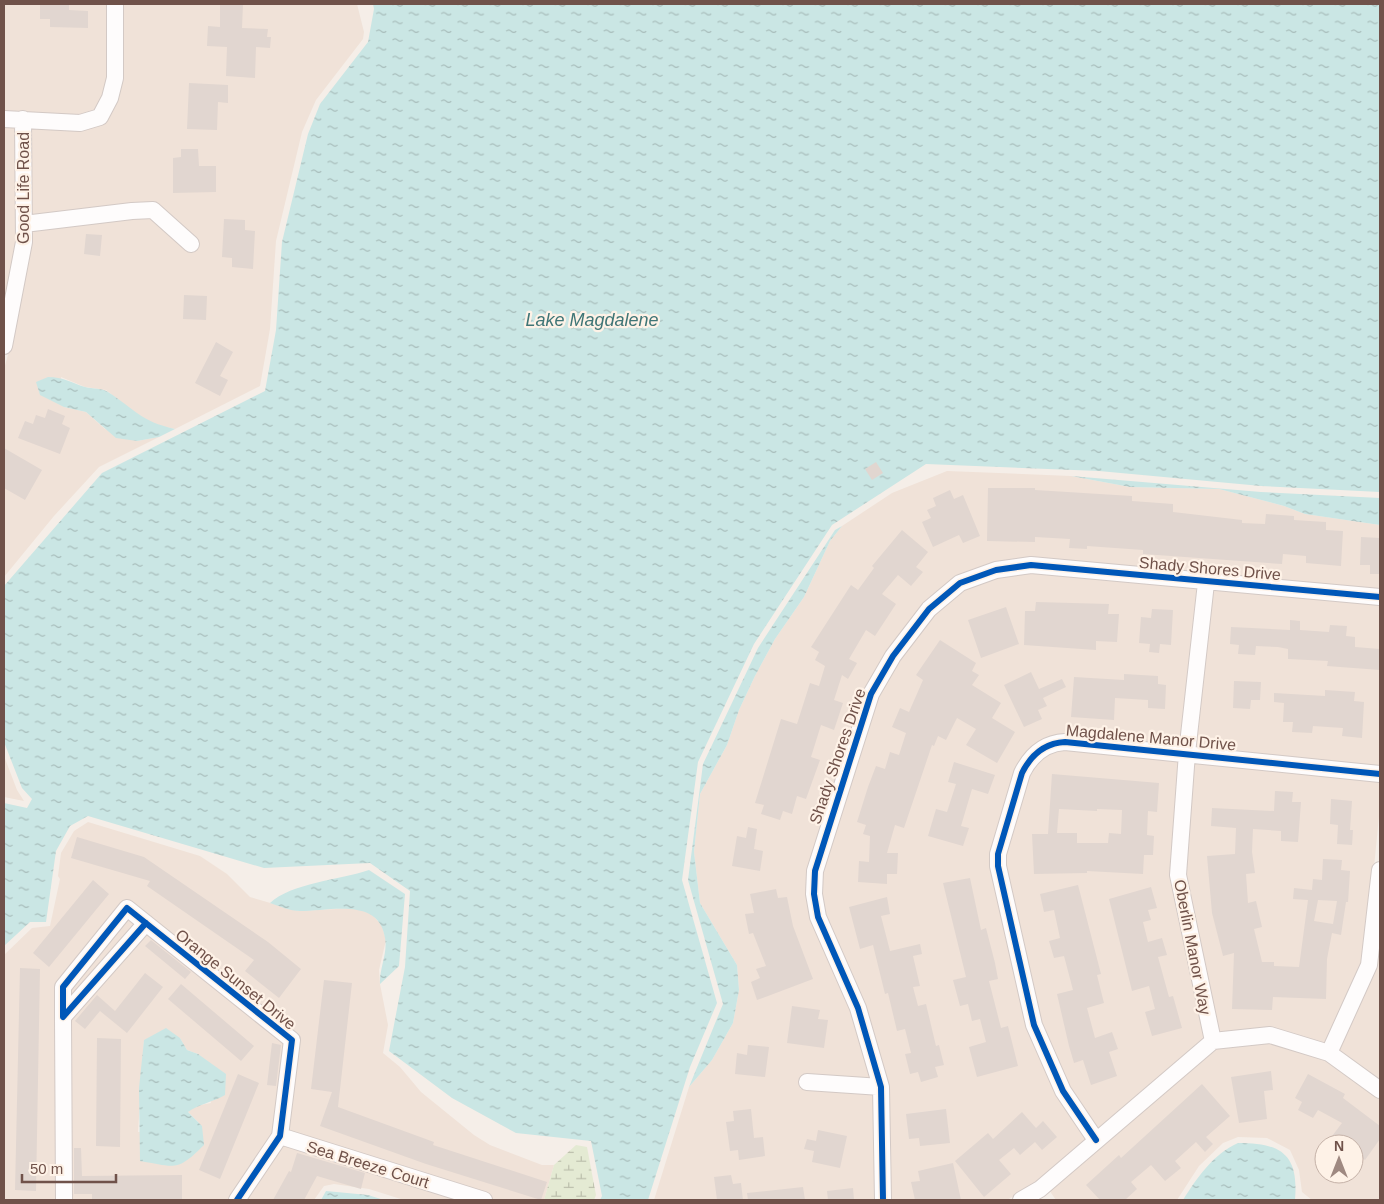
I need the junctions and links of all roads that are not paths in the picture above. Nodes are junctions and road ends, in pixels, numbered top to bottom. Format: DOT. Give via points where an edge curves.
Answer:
graph roads {
  1 [pos="115,4"];
  2 [pos="4,119"];
  3 [pos="23,119"];
  4 [pos="24,224"];
  5 [pos="191,244"];
  6 [pos="4,346"];
  7 [pos="1206,582"];
  8 [pos="1380,598"];
  9 [pos="1187,753"];
  10 [pos="1380,774"];
  11 [pos="1380,870"];
  12 [pos="146,923"];
  13 [pos="63,1017"];
  14 [pos="1212,1041"];
  15 [pos="1329,1053"];
  16 [pos="807,1082"];
  17 [pos="881,1087"];
  18 [pos="1380,1090"];
  19 [pos="280,1136"];
  20 [pos="1096,1140"];
  21 [pos="1044,1195"];
  22 [pos="64,1200"];
  23 [pos="237,1200"];
  24 [pos="484,1200"];
  25 [pos="883,1200"];
  26 [pos="1021,1200"];
  1 -- 3 [label="street" via="115,78 110,98 100,117 80,123"];
  2 -- 3 [label="street"];
  3 -- 4 [label="street, Good Life Road"];
  4 -- 5 [label="street" via="154,210"];
  4 -- 6 [label="street, Good Life Road" via="24,242"];
  7 -- 8 [label="street, Shady Shores Drive"];
  7 -- 9 [label="street, Oberlin Manor Way"];
  7 -- 17 [label="street, Shady Shores Drive" via="1054,566 996,570 976,576 945,594 929,609 893,656 871,694 859,727 818,858 814,882 818,917 858,1008"];
  9 -- 10 [label="street, Magdalene Manor Drive"];
  9 -- 14 [label="street, Oberlin Manor Way" via="1179,888"];
  9 -- 20 [label="street, Magdalene Manor Drive" via="1071,742 1048,745 1032,757 1022,773 998,854 1034,1025 1063,1091"];
  11 -- 15 [label="street" via="1369,964"];
  12 -- 13 [label="street"];
  12 -- 13 [label="street, Orange Sunset Drive" via="127,908 63,987"];
  12 -- 19 [label="street, Orange Sunset Drive" via="292,1040"];
  13 -- 22 [label="street, Orange Sunset Drive"];
  14 -- 15 [label="street" via="1270,1035"];
  14 -- 20 [label="street"];
  15 -- 18 [label="street"];
  16 -- 17 [label="street"];
  17 -- 25 [label="street, Shady Shores Drive"];
  19 -- 23 [label="street, Orange Sunset Drive"];
  19 -- 24 [label="street, Sea Breeze Court"];
  20 -- 21 [label="street"];
  21 -- 26 [label="street"];
}
